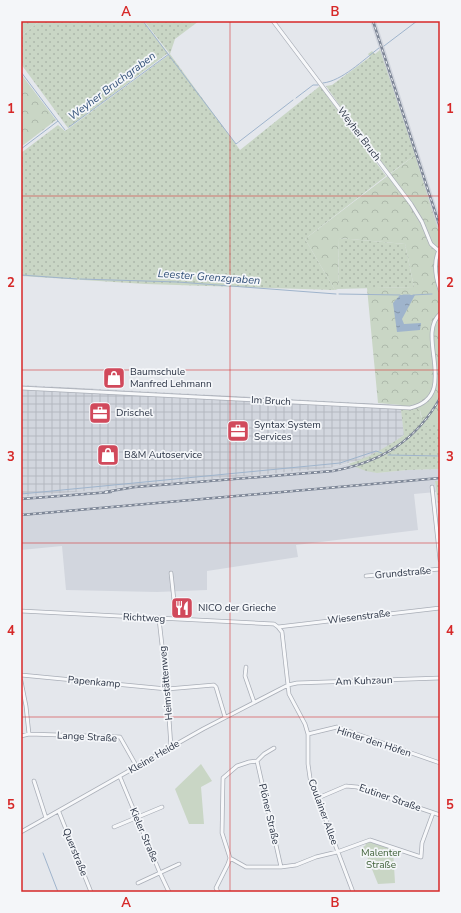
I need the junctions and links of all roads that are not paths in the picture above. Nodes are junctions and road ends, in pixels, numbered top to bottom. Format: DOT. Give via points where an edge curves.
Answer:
graph roads {
  1 [pos="273,21"];
  2 [pos="439,250"];
  3 [pos="440,290"];
  4 [pos="440,314"];
  5 [pos="21,388"];
  6 [pos="432,487"];
  7 [pos="440,560"];
  8 [pos="440,569"];
  9 [pos="171,573"];
  10 [pos="366,576"];
  11 [pos="440,608"];
  12 [pos="21,611"];
  13 [pos="159,619"];
  14 [pos="176,619"];
  15 [pos="278,627"];
  16 [pos="246,667"];
  17 [pos="21,675"];
  18 [pos="440,678"];
  19 [pos="21,681"];
  20 [pos="288,685"];
  21 [pos="167,689"];
  22 [pos="254,702"];
  23 [pos="225,717"];
  24 [pos="29,734"];
  25 [pos="308,734"];
  26 [pos="21,736"];
  27 [pos="171,747"];
  28 [pos="274,748"];
  29 [pos="258,761"];
  30 [pos="440,763"];
  31 [pos="137,767"];
  32 [pos="120,777"];
  33 [pos="34,781"];
  34 [pos="318,798"];
  35 [pos="162,808"];
  36 [pos="59,812"];
  37 [pos="433,813"];
  38 [pos="440,815"];
  39 [pos="46,818"];
  40 [pos="136,818"];
  41 [pos="114,827"];
  42 [pos="21,832"];
  43 [pos="337,852"];
  44 [pos="230,858"];
  45 [pos="179,864"];
  46 [pos="281,867"];
  47 [pos="160,872"];
  48 [pos="138,883"];
  49 [pos="91,892"];
  50 [pos="169,892"];
  51 [pos="218,892"];
  52 [pos="353,892"];
  1 -- 2 [label="street, Weyher Bruch" via="411,204 431,244"];
  2 -- 3 [label="street" via="435,261"];
  4 -- 5 [label="street, Im Bruch" via="433,325 432,333 437,377 435,389 424,402 410,408"];
  6 -- 7 [label="street"];
  8 -- 10 [label="street, Grundstraße"];
  9 -- 14 [label="street"];
  11 -- 15 [label="street, Wiesenstraße"];
  12 -- 13 [label="street, Richtweg"];
  13 -- 14 [label="street, Richtweg"];
  13 -- 21 [label="street, Heimstättenweg"];
  14 -- 15 [label="street, Richtweg" via="274,624"];
  15 -- 20 [label="street" via="282,632"];
  16 -- 22 [label="street" via="245,676"];
  17 -- 21 [label="street, Papenkamp"];
  18 -- 20 [label="street, Am Kuhzaun"];
  19 -- 24 [label="street"];
  20 -- 22 [label="street, Kleine Heide"];
  20 -- 25 [label="street, Coulainer Allee" via="289,694"];
  21 -- 23 [label="street, Papenkamp" via="214,685"];
  21 -- 27 [label="street, Heimstättenweg"];
  22 -- 23 [label="street, Kleine Heide"];
  23 -- 27 [label="street, Kleine Heide"];
  24 -- 26 [label="street, Lange Straße"];
  24 -- 31 [label="street, Lange Straße" via="120,737"];
  25 -- 30 [label="street, Hinter den Höfen" via="337,727"];
  25 -- 34 [label="street, Coulainer Allee" via="308,770"];
  27 -- 31 [label="street, Kleine Heide"];
  28 -- 29 [label="street"];
  29 -- 44 [label="street" via="237,766 223,778 222,833"];
  29 -- 46 [label="street, Plöner Straße"];
  31 -- 32 [label="street, Kleine Heide"];
  32 -- 36 [label="street, Kleine Heide"];
  32 -- 40 [label="street, Kieler Straße"];
  33 -- 39 [label="street"];
  34 -- 37 [label="street, Eutiner Straße" via="346,786 357,787"];
  34 -- 43 [label="street, Coulainer Allee"];
  35 -- 40 [label="street"];
  36 -- 39 [label="street, Kleine Heide"];
  36 -- 49 [label="street, Querstraße"];
  37 -- 38 [label="street, Eutiner Straße"];
  37 -- 43 [label="street" via="422,842 421,857 370,840"];
  39 -- 42 [label="street, Kleine Heide"];
  40 -- 41 [label="street"];
  40 -- 47 [label="street, Kieler Straße"];
  43 -- 46 [label="street"];
  43 -- 52 [label="street, Coulainer Allee"];
  44 -- 46 [label="street" via="246,867"];
  44 -- 51 [label="street" via="216,888"];
  45 -- 47 [label="street"];
  47 -- 48 [label="street"];
  47 -- 50 [label="street, Kieler Straße"];
}
